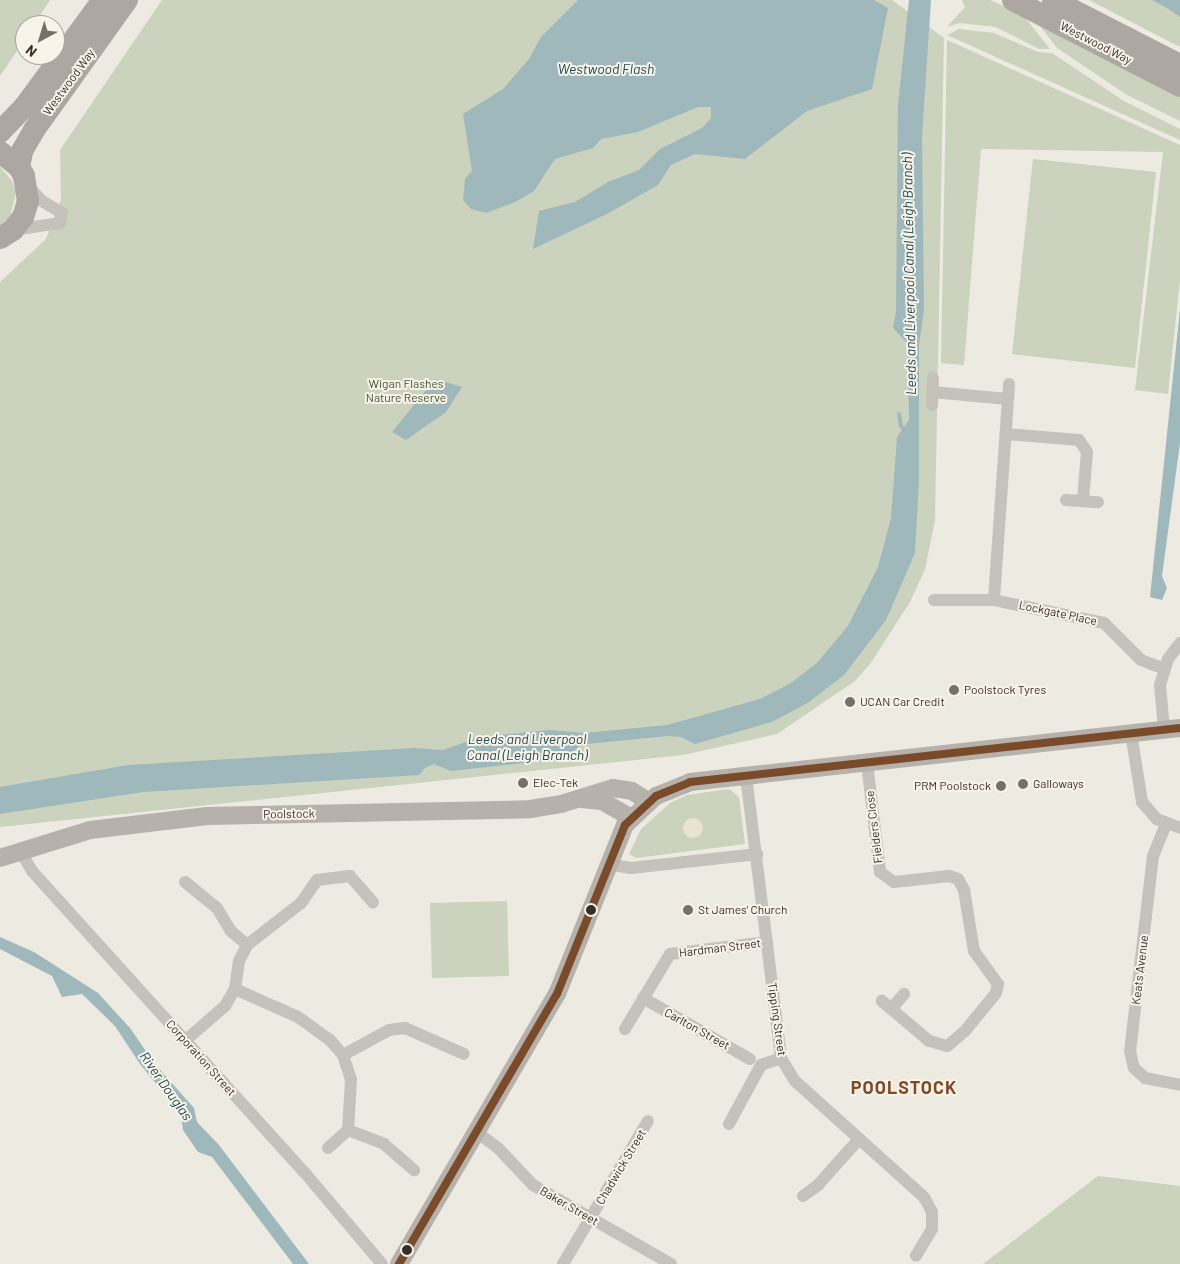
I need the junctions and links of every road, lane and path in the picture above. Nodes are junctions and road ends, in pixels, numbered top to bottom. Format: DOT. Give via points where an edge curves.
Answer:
graph roads {
  1 [pos="103,0"];
  2 [pos="127,0"];
  3 [pos="1013,0"];
  4 [pos="1054,0"];
  5 [pos="1180,65"];
  6 [pos="1180,86"];
  7 [pos="0,132"];
  8 [pos="0,152"];
  9 [pos="23,176"];
  10 [pos="4,236"];
  11 [pos="933,378"];
  12 [pos="1009,384"];
  13 [pos="1008,399"];
  14 [pos="1006,434"];
  15 [pos="1066,500"];
  16 [pos="1083,500"];
  17 [pos="1098,502"];
  18 [pos="934,600"];
  19 [pos="994,600"];
  20 [pos="1180,643"];
  21 [pos="1164,669"];
  22 [pos="1172,729"];
  23 [pos="1131,734"];
  24 [pos="867,764"];
  25 [pos="746,776"];
  26 [pos="582,798"];
  27 [pos="649,802"];
  28 [pos="632,818"];
  29 [pos="1166,824"];
  30 [pos="1180,828"];
  31 [pos="21,852"];
  32 [pos="757,854"];
  33 [pos="0,858"];
  34 [pos="608,864"];
  35 [pos="185,882"];
  36 [pos="373,902"];
  37 [pos="767,942"];
  38 [pos="247,945"];
  39 [pos="236,989"];
  40 [pos="904,994"];
  41 [pos="643,998"];
  42 [pos="625,1029"];
  43 [pos="186,1040"];
  44 [pos="464,1054"];
  45 [pos="343,1055"];
  46 [pos="780,1058"];
  47 [pos="750,1059"];
  48 [pos="1180,1085"];
  49 [pos="648,1121"];
  50 [pos="729,1124"];
  51 [pos="348,1130"];
  52 [pos="478,1133"];
  53 [pos="859,1138"];
  54 [pos="328,1148"];
  55 [pos="414,1170"];
  56 [pos="803,1196"];
  57 [pos="590,1218"];
  58 [pos="916,1256"];
  59 [pos="382,1264"];
  60 [pos="399,1264"];
  61 [pos="563,1264"];
  62 [pos="671,1264"];
  1 -- 7 [label="highway, Westwood Way" via="25,106"];
  2 -- 9 [label="highway, Westwood Way" via="34,130 22,151"];
  3 -- 6 [label="highway, Westwood Way"];
  4 -- 5 [label="highway, Westwood Way"];
  8 -- 9 [label="highway"];
  9 -- 10 [label="highway, Westwood Way" via="28,202 23,217"];
  9 -- 10 [label="street" via="42,201 62,213 60,223"];
  11 -- 13 [label="street" via="932,398"];
  12 -- 13 [label="street"];
  13 -- 14 [label="street"];
  14 -- 16 [label="street" via="1074,438 1083,443 1087,452"];
  14 -- 19 [label="street"];
  15 -- 16 [label="street"];
  16 -- 17 [label="street"];
  18 -- 19 [label="street, Lockgate Place"];
  19 -- 21 [label="street, Lockgate Place" via="1104,622 1142,660"];
  20 -- 21 [label="street"];
  21 -- 22 [label="street" via="1160,685"];
  22 -- 23 [label="main road"];
  23 -- 24 [label="main road"];
  23 -- 29 [label="street" via="1138,794 1149,811"];
  24 -- 25 [label="main road"];
  24 -- 40 [label="street, Fielders Close" via="880,872 894,882 949,876 958,879 964,890 974,951 998,984 996,993 970,1025 947,1046 929,1041 887,1005"];
  25 -- 27 [label="main road" via="681,784"];
  25 -- 32 [label="street, Tipping Street"];
  26 -- 27 [label="main road, Poolstock" via="613,788 632,791"];
  26 -- 28 [label="main road, Poolstock" via="602,801"];
  26 -- 31 [label="main road, Poolstock" via="530,809 207,816 90,830"];
  27 -- 28 [label="main road"];
  28 -- 34 [label="main road" via="620,834"];
  29 -- 30 [label="street"];
  29 -- 48 [label="street, Keats Avenue" via="1153,856 1130,1051 1134,1068 1145,1078"];
  31 -- 33 [label="main road, Poolstock"];
  31 -- 43 [label="street, Corporation Street" via="32,871"];
  32 -- 34 [label="street" via="631,868"];
  32 -- 37 [label="street, Tipping Street"];
  34 -- 52 [label="main road" via="557,994"];
  35 -- 38 [label="street" via="217,908 231,931"];
  36 -- 38 [label="street" via="350,876 317,880 301,903"];
  37 -- 41 [label="street, Hardman Street" via="670,954"];
  37 -- 46 [label="street, Tipping Street"];
  38 -- 39 [label="street" via="239,961"];
  39 -- 43 [label="street" via="225,1006"];
  39 -- 45 [label="street" via="298,1017 330,1040"];
  41 -- 42 [label="street, Hardman Street"];
  41 -- 47 [label="street, Carlton Street"];
  43 -- 59 [label="street, Corporation Street"];
  44 -- 45 [label="street" via="405,1028 389,1030"];
  45 -- 51 [label="street" via="351,1080"];
  46 -- 50 [label="street" via="761,1065"];
  46 -- 53 [label="street, Tipping Street" via="795,1081"];
  49 -- 57 [label="street, Chadwick Street"];
  51 -- 54 [label="street"];
  51 -- 55 [label="street" via="384,1144"];
  52 -- 57 [label="street, Baker Street" via="498,1148 533,1185"];
  52 -- 60 [label="main road"];
  53 -- 56 [label="street" via="818,1185"];
  53 -- 58 [label="street, Tipping Street" via="929,1204 932,1228"];
  57 -- 61 [label="street, Chadwick Street"];
  57 -- 62 [label="street, Baker Street"];
}
